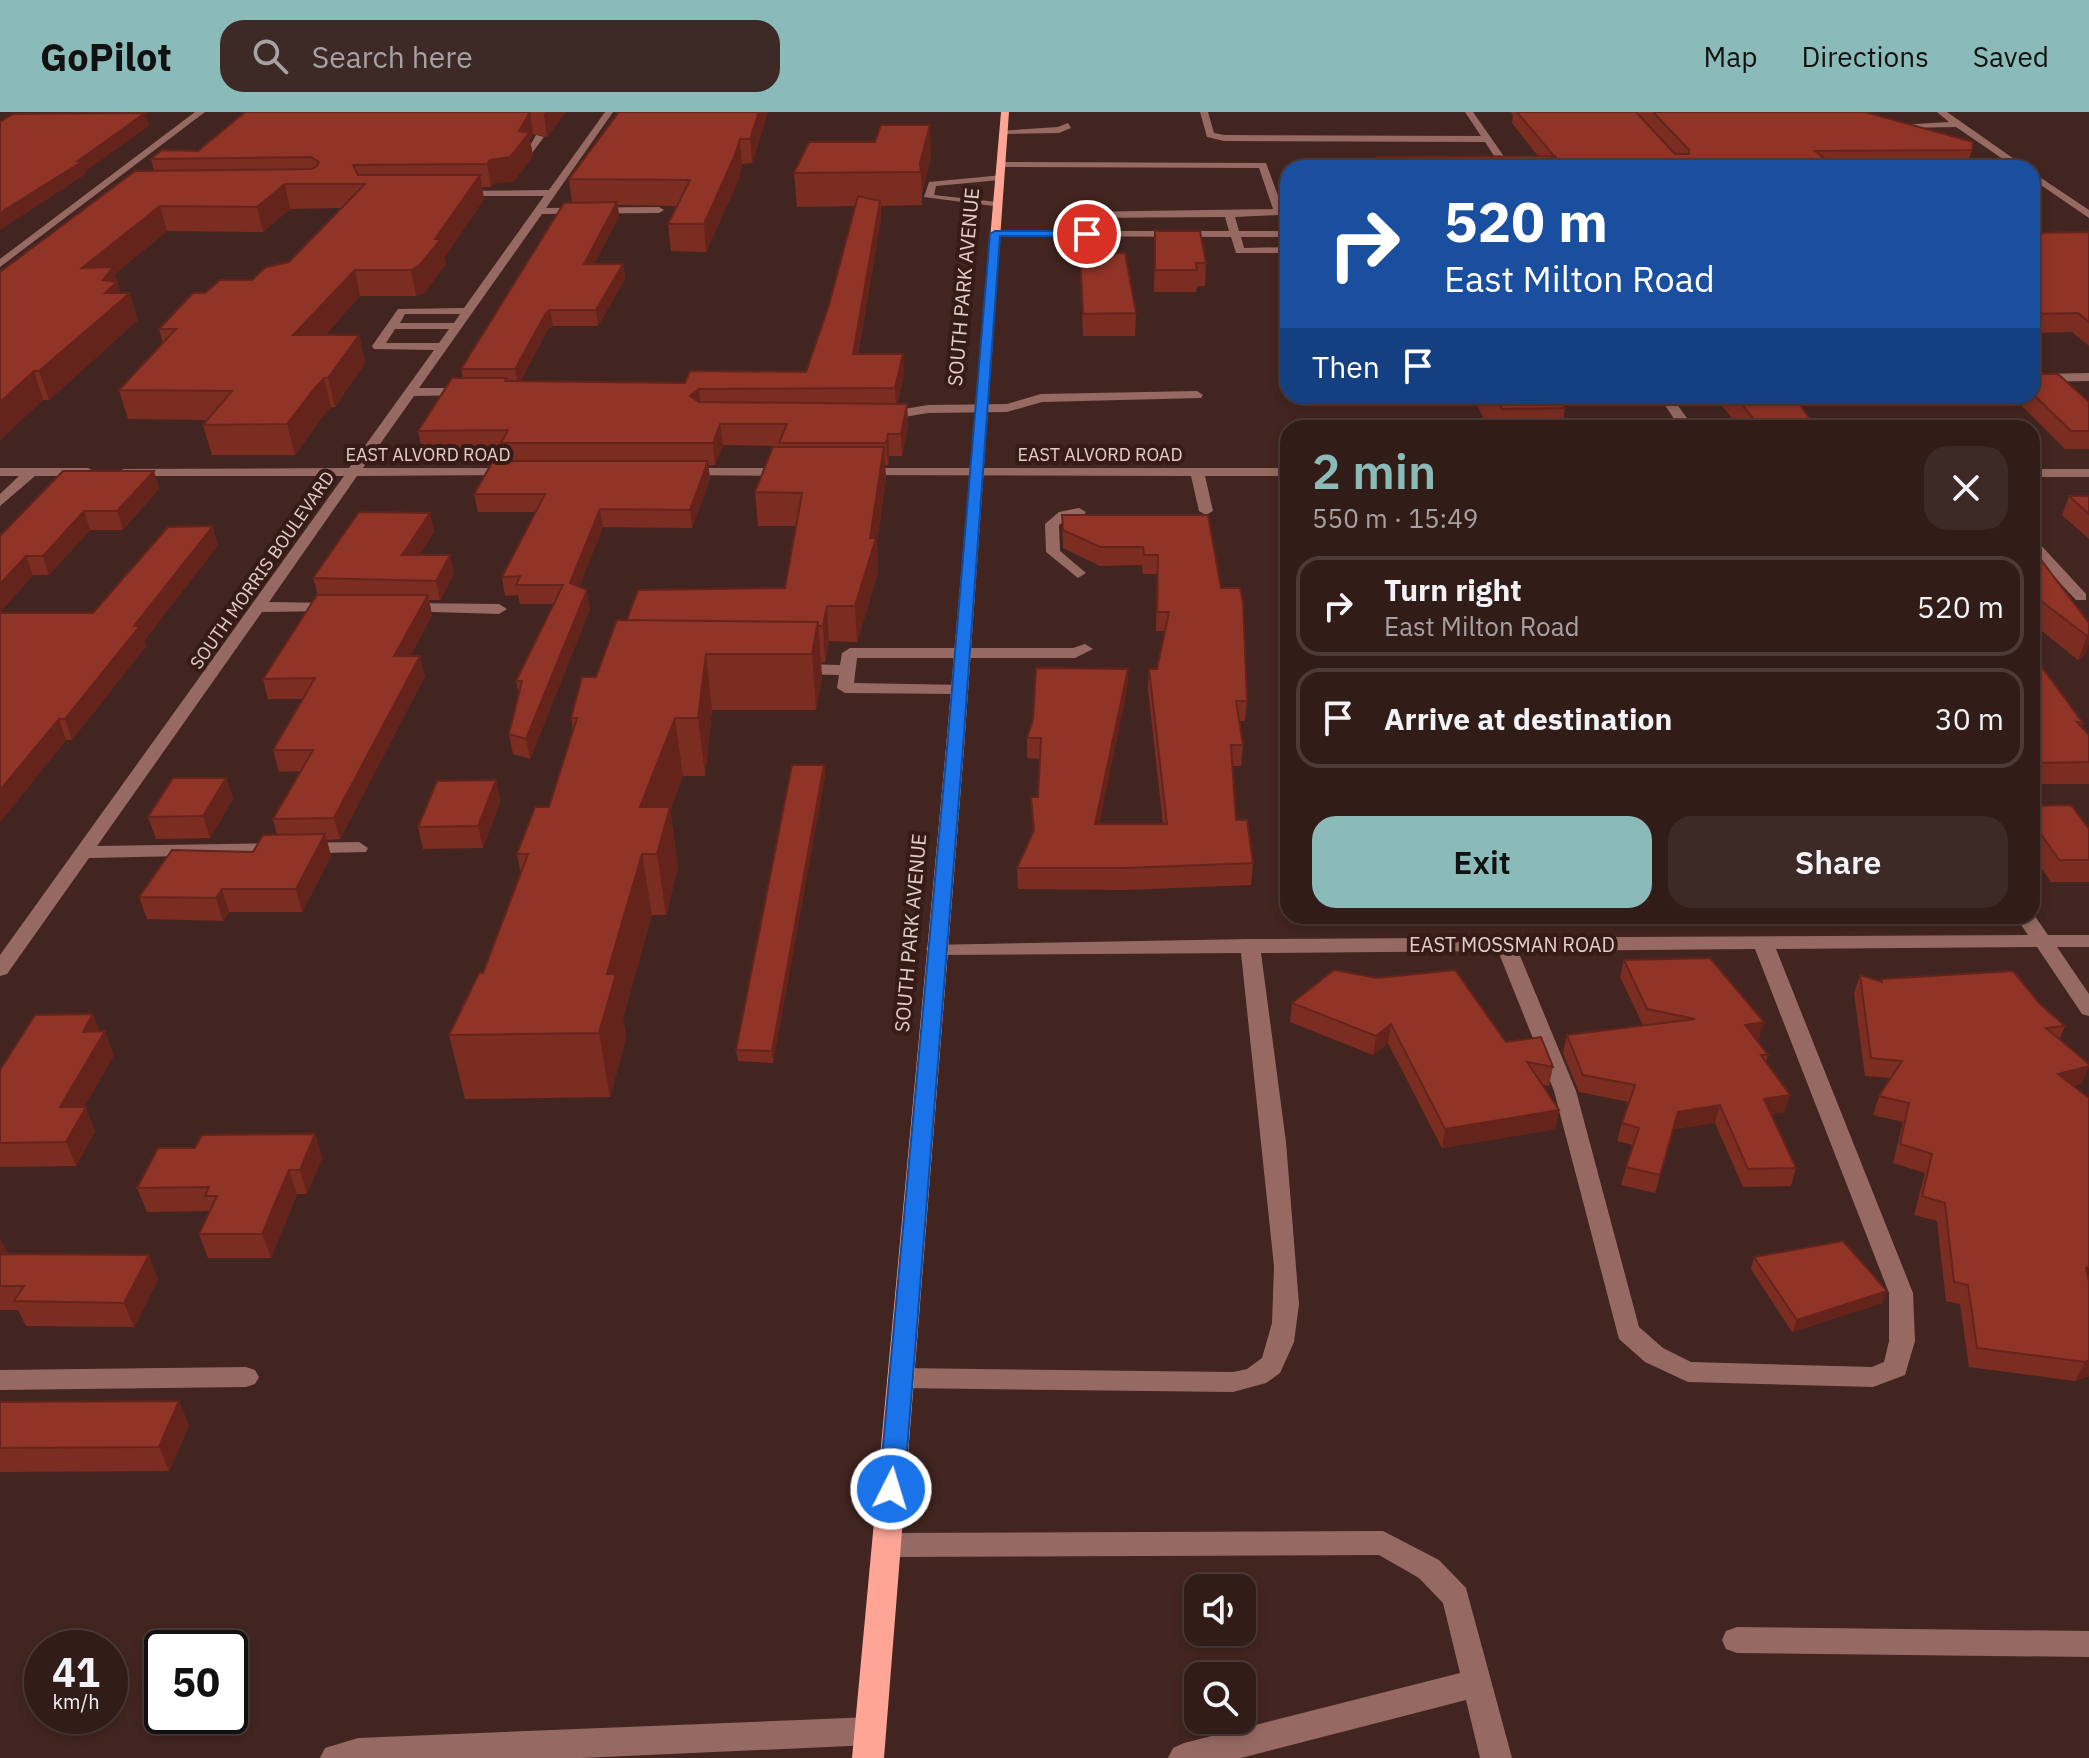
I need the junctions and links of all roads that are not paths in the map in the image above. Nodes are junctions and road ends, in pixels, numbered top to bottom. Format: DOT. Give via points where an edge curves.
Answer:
graph roads {
  1 [pos="201,112"];
  2 [pos="609,112"];
  3 [pos="1204,112"];
  4 [pos="1469,112"];
  5 [pos="1928,112"];
  6 [pos="1942,112"];
  7 [pos="1004,122"];
  8 [pos="1959,124"];
  9 [pos="1903,125"];
  10 [pos="1068,126"];
  11 [pos="539,137"];
  12 [pos="1487,139"];
  13 [pos="529,151"];
  14 [pos="1501,160"];
  15 [pos="2011,160"];
  16 [pos="1000,171"];
  17 [pos="2040,181"];
  18 [pos="101,189"];
  19 [pos="116,189"];
  20 [pos="441,193"];
  21 [pos="550,193"];
  22 [pos="997,205"];
  23 [pos="659,210"];
  24 [pos="538,211"];
  25 [pos="1229,214"];
  26 [pos="1074,215"];
  27 [pos="2089,215"];
  28 [pos="995,234"];
  29 [pos="1236,234"];
  30 [pos="1280,234"];
  31 [pos="1280,250"];
  32 [pos="0,264"];
  33 [pos="468,311"];
  34 [pos="392,326"];
  35 [pos="457,326"];
  36 [pos="442,347"];
  37 [pos="2089,377"];
  38 [pos="2040,378"];
  39 [pos="410,392"];
  40 [pos="478,392"];
  41 [pos="1197,395"];
  42 [pos="981,412"];
  43 [pos="864,417"];
  44 [pos="0,472"];
  45 [pos="31,472"];
  46 [pos="353,472"];
  47 [pos="524,472"];
  48 [pos="665,472"];
  49 [pos="805,472"];
  50 [pos="852,472"];
  51 [pos="976,472"];
  52 [pos="1197,472"];
  53 [pos="1280,472"];
  54 [pos="2040,473"];
  55 [pos="2089,473"];
  56 [pos="0,502"];
  57 [pos="1206,511"];
  58 [pos="1079,512"];
  59 [pos="2040,553"];
  60 [pos="1078,573"];
  61 [pos="2081,597"];
  62 [pos="258,607"];
  63 [pos="345,608"];
  64 [pos="389,608"];
  65 [pos="499,609"];
  66 [pos="1085,649"];
  67 [pos="961,654"];
  68 [pos="785,669"];
  69 [pos="848,670"];
  70 [pos="958,689"];
  71 [pos="359,848"];
  72 [pos="84,852"];
  73 [pos="2030,924"];
  74 [pos="2042,941"];
  75 [pos="2089,941"];
  76 [pos="1763,943"];
  77 [pos="1505,944"];
  78 [pos="1250,945"];
  79 [pos="936,949"];
  80 [pos="0,970"];
  81 [pos="2089,1009"];
  82 [pos="246,1377"];
  83 [pos="901,1378"];
  84 [pos="0,1380"];
  85 [pos="887,1545"];
  86 [pos="1737,1640"];
  87 [pos="2089,1644"];
  88 [pos="1477,1683"];
  89 [pos="870,1744"];
  90 [pos="626,1748"];
  91 [pos="336,1758"];
  92 [pos="1184,1758"];
  93 [pos="1496,1758"];
  1 -- 18 [label="street"];
  2 -- 21 [label="street, SOUTH MORRIS BOULEVARD"];
  3 -- 12 [label="street" via="1210,135 1224,138"];
  4 -- 12 [label="street"];
  5 -- 6 [label="street"];
  6 -- 8 [label="street"];
  7 -- 10 [label="street" via="1059,130"];
  7 -- 16 [label="main road, SOUTH PARK AVENUE"];
  8 -- 9 [label="street"];
  8 -- 15 [label="street"];
  11 -- 13 [label="street"];
  12 -- 14 [label="street"];
  16 -- 22 [label="main road, SOUTH PARK AVENUE"];
  16 -- 22 [label="street" via="932,184 929,197"];
  16 -- 25 [label="street" via="1263,165 1279,212"];
  17 -- 27 [label="street"];
  18 -- 19 [label="street"];
  18 -- 32 [label="street"];
  20 -- 21 [label="street"];
  21 -- 24 [label="street, SOUTH MORRIS BOULEVARD"];
  22 -- 28 [label="main road, SOUTH PARK AVENUE"];
  23 -- 24 [label="street"];
  24 -- 33 [label="street, SOUTH MORRIS BOULEVARD"];
  25 -- 26 [label="street"];
  25 -- 29 [label="street"];
  28 -- 29 [label="street" via="1115,239"];
  28 -- 42 [label="main road, SOUTH PARK AVENUE"];
  29 -- 30 [label="street"];
  29 -- 31 [label="street" via="1240,251"];
  33 -- 34 [label="street" via="402,311"];
  33 -- 35 [label="street, SOUTH MORRIS BOULEVARD"];
  34 -- 35 [label="street"];
  34 -- 36 [label="street" via="378,346"];
  35 -- 36 [label="street, SOUTH MORRIS BOULEVARD"];
  36 -- 39 [label="street, SOUTH MORRIS BOULEVARD"];
  37 -- 38 [label="street"];
  39 -- 40 [label="street"];
  39 -- 46 [label="street, SOUTH MORRIS BOULEVARD"];
  41 -- 42 [label="street" via="1041,398 1019,408"];
  42 -- 43 [label="street"];
  42 -- 51 [label="main road, SOUTH PARK AVENUE"];
  44 -- 45 [label="street, EAST ALVORD ROAD"];
  45 -- 46 [label="street, EAST ALVORD ROAD"];
  45 -- 56 [label="street"];
  46 -- 47 [label="street, EAST ALVORD ROAD"];
  46 -- 62 [label="street, SOUTH MORRIS BOULEVARD"];
  48 -- 49 [label="street"];
  50 -- 51 [label="street, EAST ALVORD ROAD"];
  51 -- 52 [label="street, EAST ALVORD ROAD"];
  51 -- 67 [label="main road, SOUTH PARK AVENUE"];
  52 -- 53 [label="street, EAST ALVORD ROAD"];
  52 -- 57 [label="street"];
  54 -- 55 [label="street"];
  58 -- 60 [label="street" via="1052,524 1053,552"];
  59 -- 61 [label="street"];
  62 -- 63 [label="street"];
  62 -- 72 [label="street, SOUTH MORRIS BOULEVARD"];
  64 -- 65 [label="street"];
  66 -- 67 [label="street"];
  67 -- 69 [label="street" via="850,653"];
  67 -- 70 [label="main road, SOUTH PARK AVENUE"];
  68 -- 69 [label="street"];
  69 -- 70 [label="street" via="845,688"];
  70 -- 79 [label="main road, SOUTH PARK AVENUE"];
  71 -- 72 [label="street"];
  72 -- 80 [label="street, SOUTH MORRIS BOULEVARD"];
  73 -- 74 [label="street"];
  74 -- 75 [label="street, EAST MOSSMAN ROAD"];
  74 -- 76 [label="street, EAST MOSSMAN ROAD"];
  74 -- 81 [label="street"];
  76 -- 77 [label="street, EAST MOSSMAN ROAD"];
  76 -- 77 [label="street" via="1901,1293 1902,1341 1896,1368 1873,1377 1688,1372 1654,1355 1628,1332 1565,1091"];
  77 -- 78 [label="street, EAST MOSSMAN ROAD"];
  78 -- 79 [label="street, EAST MOSSMAN ROAD"];
  78 -- 83 [label="street" via="1288,1292 1273,1363 1257,1377 1233,1382"];
  79 -- 83 [label="main road, SOUTH PARK AVENUE"];
  82 -- 84 [label="street"];
  83 -- 85 [label="main road, SOUTH PARK AVENUE"];
  85 -- 88 [label="street" via="1383,1543 1429,1569 1456,1597"];
  85 -- 89 [label="main road, SOUTH PARK AVENUE"];
  86 -- 87 [label="street"];
  88 -- 92 [label="street"];
  88 -- 93 [label="street"];
  89 -- 90 [label="street"];
  90 -- 91 [label="street" via="358,1753"];
}
